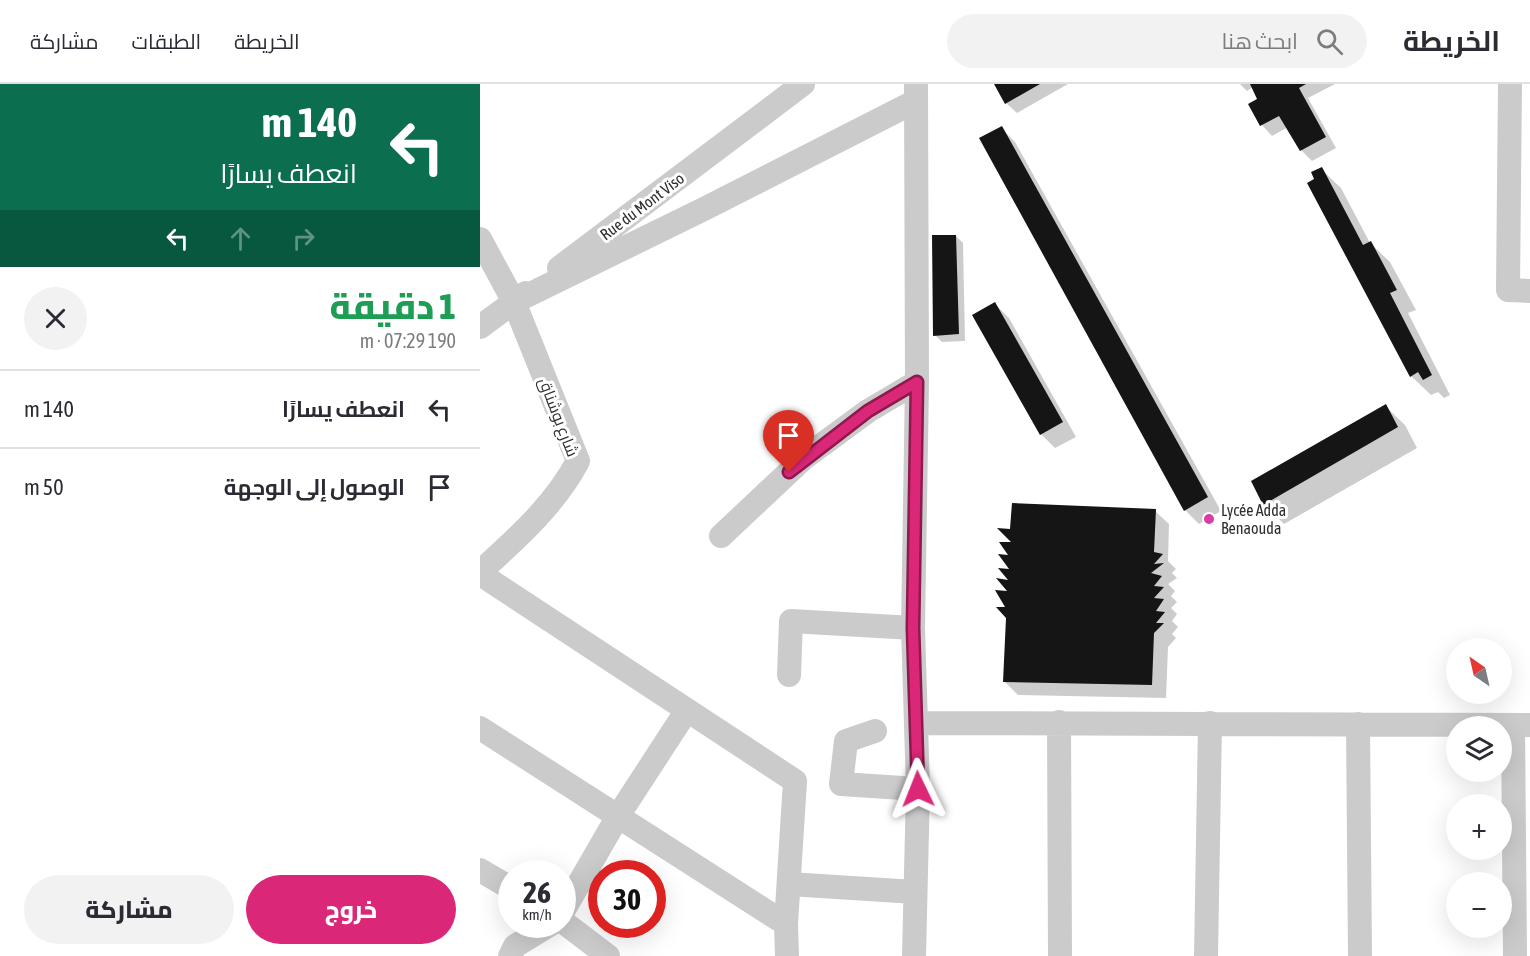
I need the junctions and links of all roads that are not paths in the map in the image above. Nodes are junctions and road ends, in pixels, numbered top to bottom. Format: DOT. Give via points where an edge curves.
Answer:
graph roads {
  1 [pos="803,84"];
  2 [pos="1510,84"];
  3 [pos="916,92"];
  4 [pos="480,239"];
  5 [pos="1530,291"];
  6 [pos="514,302"];
  7 [pos="480,327"];
  8 [pos="917,382"];
  9 [pos="721,536"];
  10 [pos="480,573"];
  11 [pos="913,628"];
  12 [pos="789,675"];
  13 [pos="687,710"];
  14 [pos="1059,722"];
  15 [pos="916,723"];
  16 [pos="1210,723"];
  17 [pos="1358,724"];
  18 [pos="1521,725"];
  19 [pos="480,728"];
  20 [pos="875,731"];
  21 [pos="918,789"];
  22 [pos="618,816"];
  23 [pos="480,870"];
  24 [pos="498,881"];
  25 [pos="789,884"];
  26 [pos="576,889"];
  27 [pos="915,892"];
  28 [pos="786,924"];
  29 [pos="576,932"];
  30 [pos="528,938"];
  31 [pos="603,954"];
  32 [pos="510,956"];
  33 [pos="787,956"];
  34 [pos="914,956"];
  35 [pos="1060,956"];
  36 [pos="1206,956"];
  37 [pos="1360,956"];
  38 [pos="1515,956"];
  1 -- 6 [label="street, Rue du Mont Viso"];
  2 -- 5 [label="street" via="1508,290"];
  3 -- 6 [label="street" via="704,209"];
  3 -- 8 [label="street"];
  4 -- 6 [label="street"];
  6 -- 7 [label="street, Rue du Mont Viso"];
  6 -- 10 [label="street, شارع بوشناق" via="578,461 566,483 534,521"];
  8 -- 9 [label="street" via="868,411 804,458"];
  8 -- 11 [label="street"];
  10 -- 13 [label="street"];
  11 -- 12 [label="street" via="791,621"];
  11 -- 15 [label="street"];
  13 -- 22 [label="street"];
  13 -- 25 [label="street" via="795,781"];
  14 -- 15 [label="street"];
  14 -- 16 [label="street"];
  14 -- 35 [label="street"];
  15 -- 21 [label="street"];
  16 -- 17 [label="street"];
  16 -- 36 [label="street"];
  17 -- 18 [label="street"];
  17 -- 37 [label="street"];
  18 -- 38 [label="street"];
  19 -- 22 [label="street"];
  20 -- 21 [label="street" via="846,741 841,784"];
  21 -- 27 [label="street"];
  22 -- 26 [label="street"];
  22 -- 28 [label="street"];
  23 -- 24 [label="street"];
  25 -- 27 [label="street"];
  25 -- 28 [label="street"];
  27 -- 34 [label="street"];
  28 -- 33 [label="street"];
  29 -- 31 [label="street"];
  30 -- 32 [label="street" via="515,946"];
}
